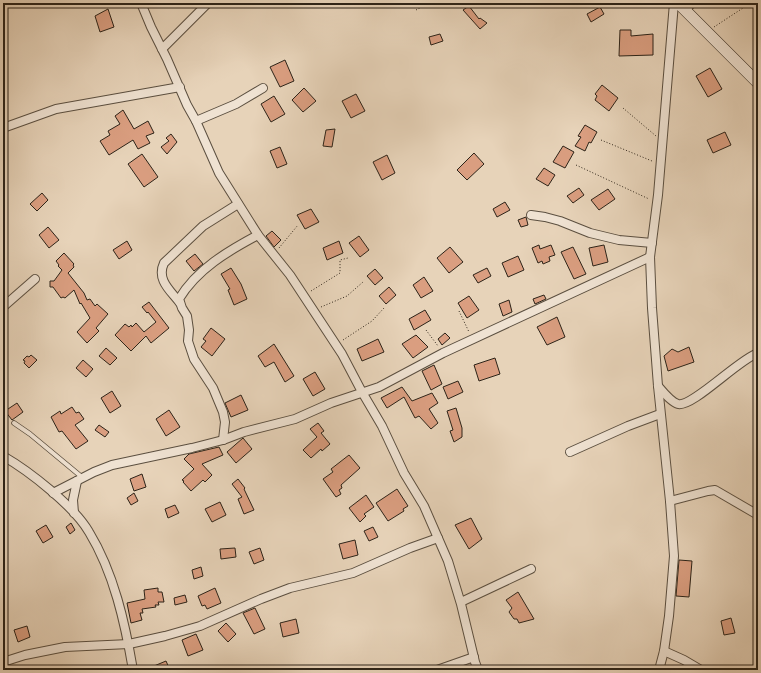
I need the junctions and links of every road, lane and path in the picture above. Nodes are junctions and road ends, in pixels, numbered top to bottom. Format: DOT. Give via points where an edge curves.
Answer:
graph roads {
  1 [pos="141,3"];
  2 [pos="208,3"];
  3 [pos="429,3"];
  4 [pos="674,3"];
  5 [pos="748,3"];
  6 [pos="685,5"];
  7 [pos="416,10"];
  8 [pos="707,32"];
  9 [pos="162,50"];
  10 [pos="758,83"];
  11 [pos="180,88"];
  12 [pos="263,88"];
  13 [pos="623,108"];
  14 [pos="196,121"];
  15 [pos="3,128"];
  16 [pos="601,140"];
  17 [pos="662,141"];
  18 [pos="660,164"];
  19 [pos="576,165"];
  20 [pos="657,203"];
  21 [pos="238,204"];
  22 [pos="531,216"];
  23 [pos="298,225"];
  24 [pos="258,235"];
  25 [pos="652,243"];
  26 [pos="273,254"];
  27 [pos="650,257"];
  28 [pos="348,258"];
  29 [pos="35,279"];
  30 [pos="363,282"];
  31 [pos="303,295"];
  32 [pos="180,303"];
  33 [pos="3,307"];
  34 [pos="384,308"];
  35 [pos="313,310"];
  36 [pos="459,312"];
  37 [pos="426,330"];
  38 [pos="473,340"];
  39 [pos="336,345"];
  40 [pos="758,352"];
  41 [pos="443,353"];
  42 [pos="658,386"];
  43 [pos="362,392"];
  44 [pos="660,414"];
  45 [pos="14,423"];
  46 [pos="223,440"];
  47 [pos="570,452"];
  48 [pos="3,456"];
  49 [pos="80,480"];
  50 [pos="53,493"];
  51 [pos="670,500"];
  52 [pos="74,513"];
  53 [pos="758,515"];
  54 [pos="438,538"];
  55 [pos="531,569"];
  56 [pos="460,602"];
  57 [pos="129,644"];
  58 [pos="664,651"];
  59 [pos="474,657"];
  60 [pos="3,662"];
  61 [pos="133,670"];
  62 [pos="437,670"];
  63 [pos="478,670"];
  64 [pos="659,670"];
  65 [pos="701,670"];
  1 -- 9 [label="street"];
  2 -- 9 [label="street"];
  3 -- 7 [label="path"];
  4 -- 17 [label="street"];
  5 -- 8 [label="path"];
  6 -- 8 [label="main road"];
  8 -- 10 [label="main road"];
  9 -- 11 [label="street"];
  11 -- 14 [label="street"];
  11 -- 15 [label="street" via="56,109"];
  12 -- 14 [label="street" via="236,104"];
  13 -- 17 [label="path"];
  14 -- 21 [label="street" via="218,173"];
  16 -- 18 [label="path"];
  17 -- 18 [label="street"];
  18 -- 20 [label="street"];
  19 -- 20 [label="path"];
  20 -- 25 [label="street"];
  21 -- 24 [label="street"];
  21 -- 32 [label="street" via="203,226 164,263 161,274 163,282"];
  22 -- 25 [label="street" via="560,221 590,233 619,240"];
  23 -- 26 [label="path"];
  24 -- 26 [label="street"];
  24 -- 32 [label="street" via="218,258 185,291 179,299"];
  25 -- 27 [label="street"];
  26 -- 31 [label="street"];
  27 -- 38 [label="street"];
  27 -- 42 [label="street"];
  28 -- 31 [label="path" via="340,260 340,273"];
  29 -- 33 [label="street"];
  30 -- 35 [label="path" via="347,296"];
  31 -- 35 [label="street"];
  32 -- 46 [label="street" via="187,316 188,341 194,359 214,388 223,412"];
  34 -- 39 [label="path" via="372,321"];
  35 -- 39 [label="street"];
  36 -- 38 [label="path"];
  37 -- 41 [label="path"];
  38 -- 41 [label="street"];
  39 -- 43 [label="street"];
  40 -- 42 [label="street" via="683,404 673,402"];
  41 -- 43 [label="street" via="379,387"];
  42 -- 44 [label="street"];
  43 -- 46 [label="street" via="295,419"];
  43 -- 54 [label="street" via="424,506"];
  44 -- 47 [label="street"];
  44 -- 51 [label="street"];
  45 -- 49 [label="lane" via="30,434"];
  46 -- 49 [label="street" via="112,465"];
  48 -- 50 [label="street"];
  49 -- 50 [label="street"];
  49 -- 52 [label="street" via="73,500"];
  50 -- 52 [label="street"];
  51 -- 53 [label="street" via="715,490"];
  51 -- 58 [label="street" via="674,556"];
  52 -- 57 [label="street" via="89,531 100,553 114,589"];
  54 -- 56 [label="street"];
  54 -- 57 [label="street" via="353,573 283,590 200,626"];
  55 -- 56 [label="street"];
  56 -- 59 [label="street"];
  57 -- 60 [label="street" via="65,647 25,654"];
  57 -- 61 [label="street"];
  58 -- 64 [label="street"];
  58 -- 65 [label="street"];
  59 -- 62 [label="street"];
  59 -- 63 [label="street"];
}
